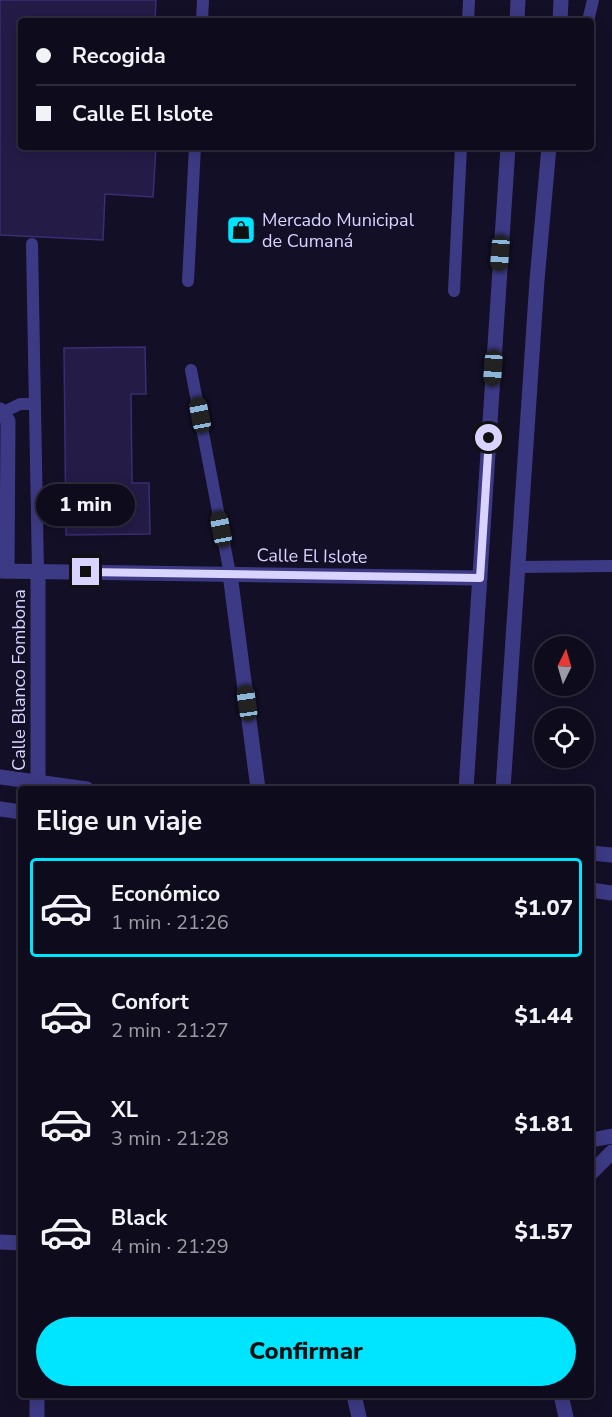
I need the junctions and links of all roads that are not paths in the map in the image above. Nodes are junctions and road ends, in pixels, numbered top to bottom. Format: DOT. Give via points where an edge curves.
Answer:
graph roads {
  1 [pos="203,0"];
  2 [pos="469,0"];
  3 [pos="518,0"];
  4 [pos="561,0"];
  5 [pos="593,0"];
  6 [pos="202,18"];
  7 [pos="468,18"];
  8 [pos="517,18"];
  9 [pos="560,18"];
  10 [pos="589,18"];
  11 [pos="195,150"];
  12 [pos="461,150"];
  13 [pos="508,150"];
  14 [pos="549,150"];
  15 [pos="32,244"];
  16 [pos="188,281"];
  17 [pos="454,291"];
  18 [pos="191,370"];
  19 [pos="35,404"];
  20 [pos="1,412"];
  21 [pos="612,566"];
  22 [pos="518,567"];
  23 [pos="3,571"];
  24 [pos="38,572"];
  25 [pos="230,574"];
  26 [pos="480,578"];
  27 [pos="0,777"];
  28 [pos="38,786"];
  29 [pos="258,786"];
  30 [pos="466,786"];
  31 [pos="503,786"];
  32 [pos="0,809"];
  33 [pos="18,812"];
  34 [pos="594,852"];
  35 [pos="612,855"];
  36 [pos="594,890"];
  37 [pos="612,893"];
  38 [pos="612,1136"];
  39 [pos="594,1139"];
  40 [pos="612,1152"];
  41 [pos="594,1170"];
  42 [pos="0,1242"];
  43 [pos="18,1243"];
  44 [pos="37,1398"];
  45 [pos="355,1398"];
  46 [pos="562,1398"];
  47 [pos="37,1417"];
  48 [pos="359,1417"];
  49 [pos="566,1417"];
  1 -- 6 [label="lane"];
  2 -- 7 [label="lane"];
  3 -- 8 [label="street"];
  4 -- 9 [label="street"];
  5 -- 10 [label="lane"];
  11 -- 16 [label="lane"];
  12 -- 17 [label="lane"];
  13 -- 26 [label="street"];
  14 -- 22 [label="street"];
  15 -- 19 [label="lane"];
  18 -- 25 [label="lane"];
  19 -- 20 [label="lane" via="20,404"];
  19 -- 24 [label="lane"];
  20 -- 23 [label="street" via="8,421"];
  21 -- 22 [label="lane"];
  22 -- 31 [label="street"];
  23 -- 24 [label="street, Calle El Islote"];
  24 -- 25 [label="street, Calle El Islote"];
  24 -- 28 [label="street, Calle Blanco Fombona"];
  25 -- 26 [label="street, Calle El Islote"];
  25 -- 29 [label="street"];
  26 -- 30 [label="street"];
  27 -- 28 [label="street"];
  32 -- 33 [label="street"];
  34 -- 35 [label="street"];
  36 -- 37 [label="street"];
  38 -- 39 [label="street"];
  40 -- 41 [label="street"];
  42 -- 43 [label="street"];
  44 -- 47 [label="street"];
  45 -- 48 [label="street"];
  46 -- 49 [label="street"];
}
